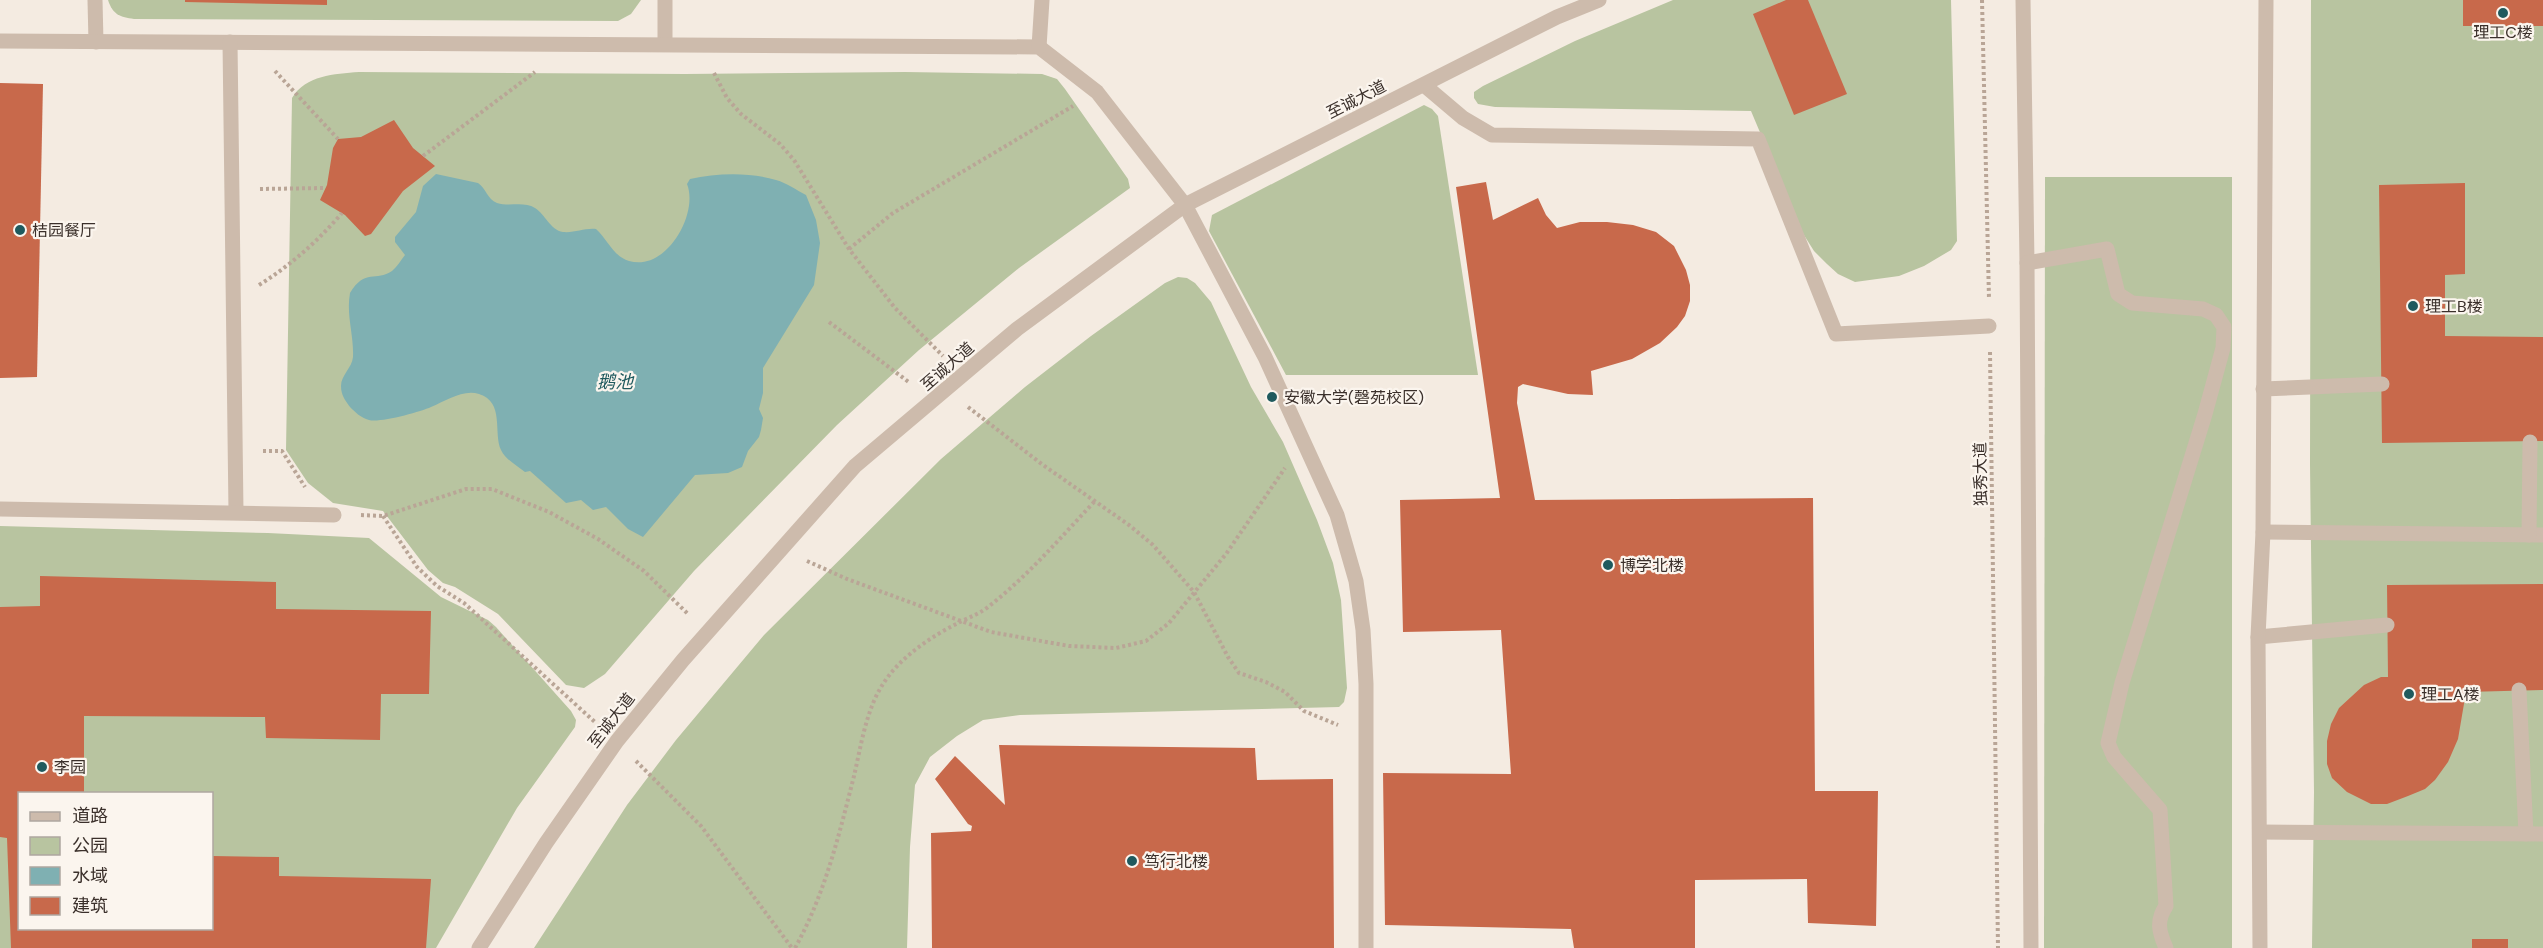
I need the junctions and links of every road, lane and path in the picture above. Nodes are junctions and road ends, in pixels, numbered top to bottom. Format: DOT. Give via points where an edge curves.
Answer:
graph roads {
  1 [pos="95,0"];
  2 [pos="665,0"];
  3 [pos="1042,0"];
  4 [pos="1599,0"];
  5 [pos="1982,0"];
  6 [pos="2023,0"];
  7 [pos="2266,0"];
  8 [pos="0,41"];
  9 [pos="96,42"];
  10 [pos="230,42"];
  11 [pos="250,42"];
  12 [pos="570,44"];
  13 [pos="665,44"];
  14 [pos="706,45"];
  15 [pos="1039,47"];
  16 [pos="1424,85"];
  17 [pos="1097,92"];
  18 [pos="338,139"];
  19 [pos="423,156"];
  20 [pos="325,188"];
  21 [pos="231,190"];
  22 [pos="1185,205"];
  23 [pos="342,213"];
  24 [pos="849,249"];
  25 [pos="2027,263"];
  26 [pos="233,302"];
  27 [pos="829,322"];
  28 [pos="1989,326"];
  29 [pos="963,376"];
  30 [pos="2382,384"];
  31 [pos="2263,389"];
  32 [pos="946,390"];
  33 [pos="934,401"];
  34 [pos="1303,442"];
  35 [pos="2530,442"];
  36 [pos="235,451"];
  37 [pos="1095,501"];
  38 [pos="0,509"];
  39 [pos="236,512"];
  40 [pos="334,515"];
  41 [pos="383,516"];
  42 [pos="2263,532"];
  43 [pos="2536,535"];
  44 [pos="783,547"];
  45 [pos="1194,592"];
  46 [pos="962,621"];
  47 [pos="2386,625"];
  48 [pos="707,633"];
  49 [pos="2258,637"];
  50 [pos="2519,690"];
  51 [pos="1366,723"];
  52 [pos="617,741"];
  53 [pos="2260,832"];
  54 [pos="2526,834"];
  55 [pos="2543,834"];
  56 [pos="479,948"];
  57 [pos="794,948"];
  58 [pos="1366,948"];
  59 [pos="1998,948"];
  60 [pos="2031,948"];
  61 [pos="2166,948"];
  62 [pos="2260,948"];
  1 -- 9 [label="street"];
  2 -- 13 [label="street"];
  3 -- 15 [label="street"];
  4 -- 16 [label="street, 至诚大道" via="1557,17"];
  5 -- 28 [label="path, 独秀大道"];
  6 -- 25 [label="street"];
  7 -- 31 [label="street"];
  8 -- 9 [label="street"];
  9 -- 10 [label="street"];
  10 -- 11 [label="street"];
  10 -- 21 [label="street"];
  11 -- 12 [label="street"];
  11 -- 18 [label="path"];
  12 -- 13 [label="street"];
  12 -- 19 [label="path"];
  13 -- 14 [label="street"];
  14 -- 15 [label="street"];
  14 -- 24 [label="path" via="716,79 727,98 794,160"];
  15 -- 17 [label="street"];
  16 -- 22 [label="street, 至诚大道"];
  16 -- 28 [label="street" via="1463,118 1492,135 1758,139 1836,334"];
  17 -- 22 [label="street"];
  17 -- 24 [label="path" via="941,182 893,213"];
  20 -- 21 [label="path"];
  21 -- 26 [label="street"];
  22 -- 29 [label="street, 至诚大道" via="1017,329"];
  22 -- 34 [label="street"];
  23 -- 26 [label="path" via="302,254"];
  24 -- 29 [label="path" via="895,308"];
  25 -- 60 [label="street"];
  25 -- 61 [label="street" via="2107,249 2118,294 2132,303 2204,309 2216,315 2224,327 2223,348 2205,414 2122,683 2108,743 2114,757 2160,810 2166,906 2159,924"];
  26 -- 36 [label="street"];
  27 -- 33 [label="path"];
  28 -- 59 [label="path, 独秀大道"];
  29 -- 32 [label="street, 至诚大道"];
  30 -- 31 [label="street"];
  31 -- 42 [label="street"];
  32 -- 33 [label="street, 至诚大道"];
  32 -- 37 [label="path"];
  33 -- 44 [label="street, 至诚大道" via="855,466"];
  34 -- 45 [label="path" via="1226,554"];
  34 -- 51 [label="street" via="1337,515 1356,581 1363,630"];
  35 -- 43 [label="street"];
  36 -- 39 [label="street"];
  36 -- 40 [label="path" via="282,451 307,488"];
  37 -- 45 [label="path" via="1153,545"];
  37 -- 46 [label="path" via="1011,589 977,616"];
  38 -- 39 [label="street"];
  39 -- 40 [label="street"];
  40 -- 41 [label="path"];
  41 -- 48 [label="path" via="466,489 492,489 549,512 598,539 644,571"];
  41 -- 52 [label="path" via="417,567 464,603"];
  42 -- 43 [label="street"];
  42 -- 49 [label="street"];
  44 -- 46 [label="path" via="821,568"];
  44 -- 48 [label="street, 至诚大道"];
  45 -- 46 [label="path" via="1169,623 1146,641 1116,648 1031,640"];
  45 -- 51 [label="path" via="1239,673 1285,692 1304,711 1336,725"];
  46 -- 57 [label="path" via="912,652 880,688 830,868"];
  47 -- 49 [label="street"];
  48 -- 52 [label="street, 至诚大道"];
  49 -- 53 [label="street"];
  50 -- 54 [label="street"];
  51 -- 58 [label="street"];
  52 -- 56 [label="street, 至诚大道"];
  52 -- 57 [label="path" via="701,826"];
  53 -- 54 [label="street"];
  53 -- 62 [label="street"];
  54 -- 55 [label="street"];
}
